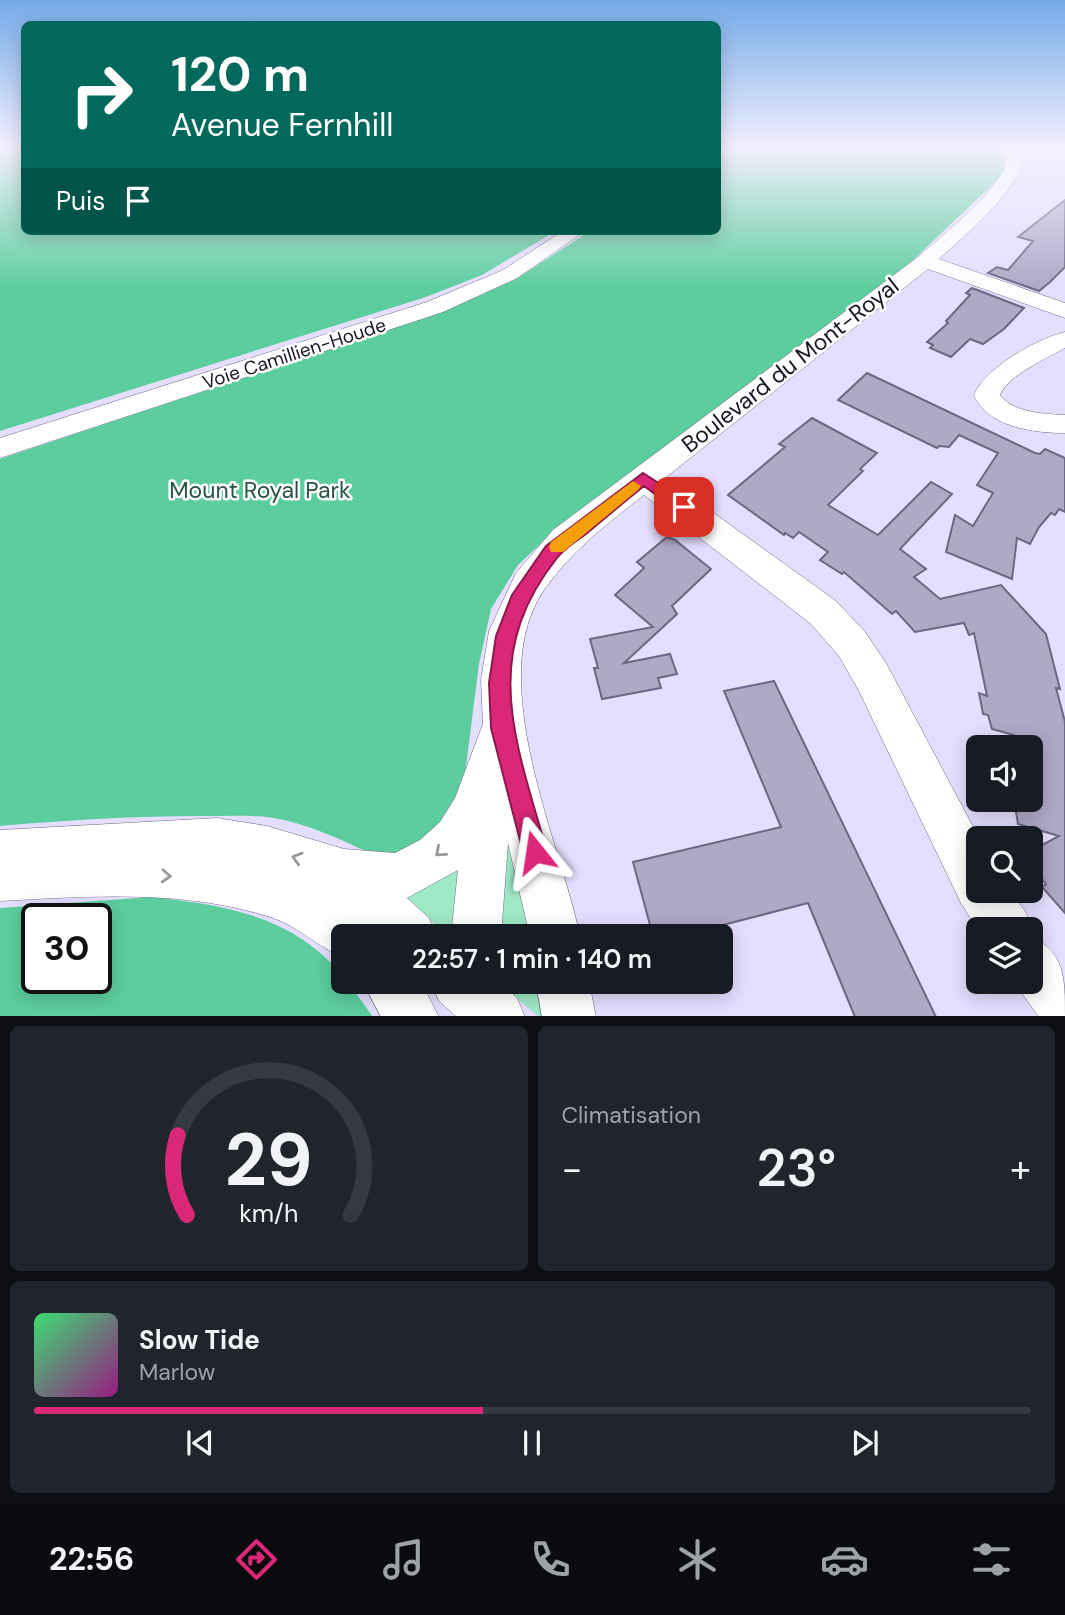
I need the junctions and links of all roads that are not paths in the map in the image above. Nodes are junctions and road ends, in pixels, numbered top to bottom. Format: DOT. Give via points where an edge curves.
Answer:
graph roads {
  1 [pos="995,193"];
  2 [pos="562,235"];
  3 [pos="570,235"];
  4 [pos="925,261"];
  5 [pos="1065,311"];
  6 [pos="1065,339"];
  7 [pos="1065,424"];
  8 [pos="0,442"];
  9 [pos="0,448"];
  10 [pos="643,478"];
  11 [pos="502,728"];
  12 [pos="0,854"];
  13 [pos="966,862"];
  14 [pos="344,873"];
  15 [pos="0,877"];
  16 [pos="336,924"];
  17 [pos="398,924"];
  18 [pos="477,924"];
  19 [pos="553,924"];
  20 [pos="1043,978"];
  21 [pos="398,994"];
  22 [pos="565,994"];
  23 [pos="1065,1006"];
  24 [pos="411,1016"];
  25 [pos="569,1016"];
  1 -- 4 [label="street, Boulevard du Mont-Royal"];
  2 -- 8 [label="street, Voie Camillien-Houde" via="511,267 435,302"];
  3 -- 9 [label="street, Voie Camillien-Houde" via="510,274 435,307"];
  4 -- 5 [label="street"];
  4 -- 10 [label="street, Boulevard du Mont-Royal"];
  6 -- 7 [label="street" via="997,380 988,399 995,407 1025,420"];
  10 -- 11 [label="street, Boulevard du Mont-Royal" via="552,551 518,601 501,660"];
  10 -- 13 [label="street" via="823,612 852,644"];
  11 -- 14 [label="street, one-way" via="473,812 437,857 398,877"];
  11 -- 18 [label="street, Boulevard du Mont-Royal"];
  11 -- 19 [label="street, Boulevard du Mont-Royal"];
  14 -- 12 [label="street, one-way" via="217,841"];
  14 -- 17 [label="street"];
  15 -- 16 [label="street, one-way" via="81,874 222,880 272,891 309,906"];
  20 -- 23 [label="street"];
  21 -- 24 [label="street"];
  22 -- 25 [label="street"];
}
